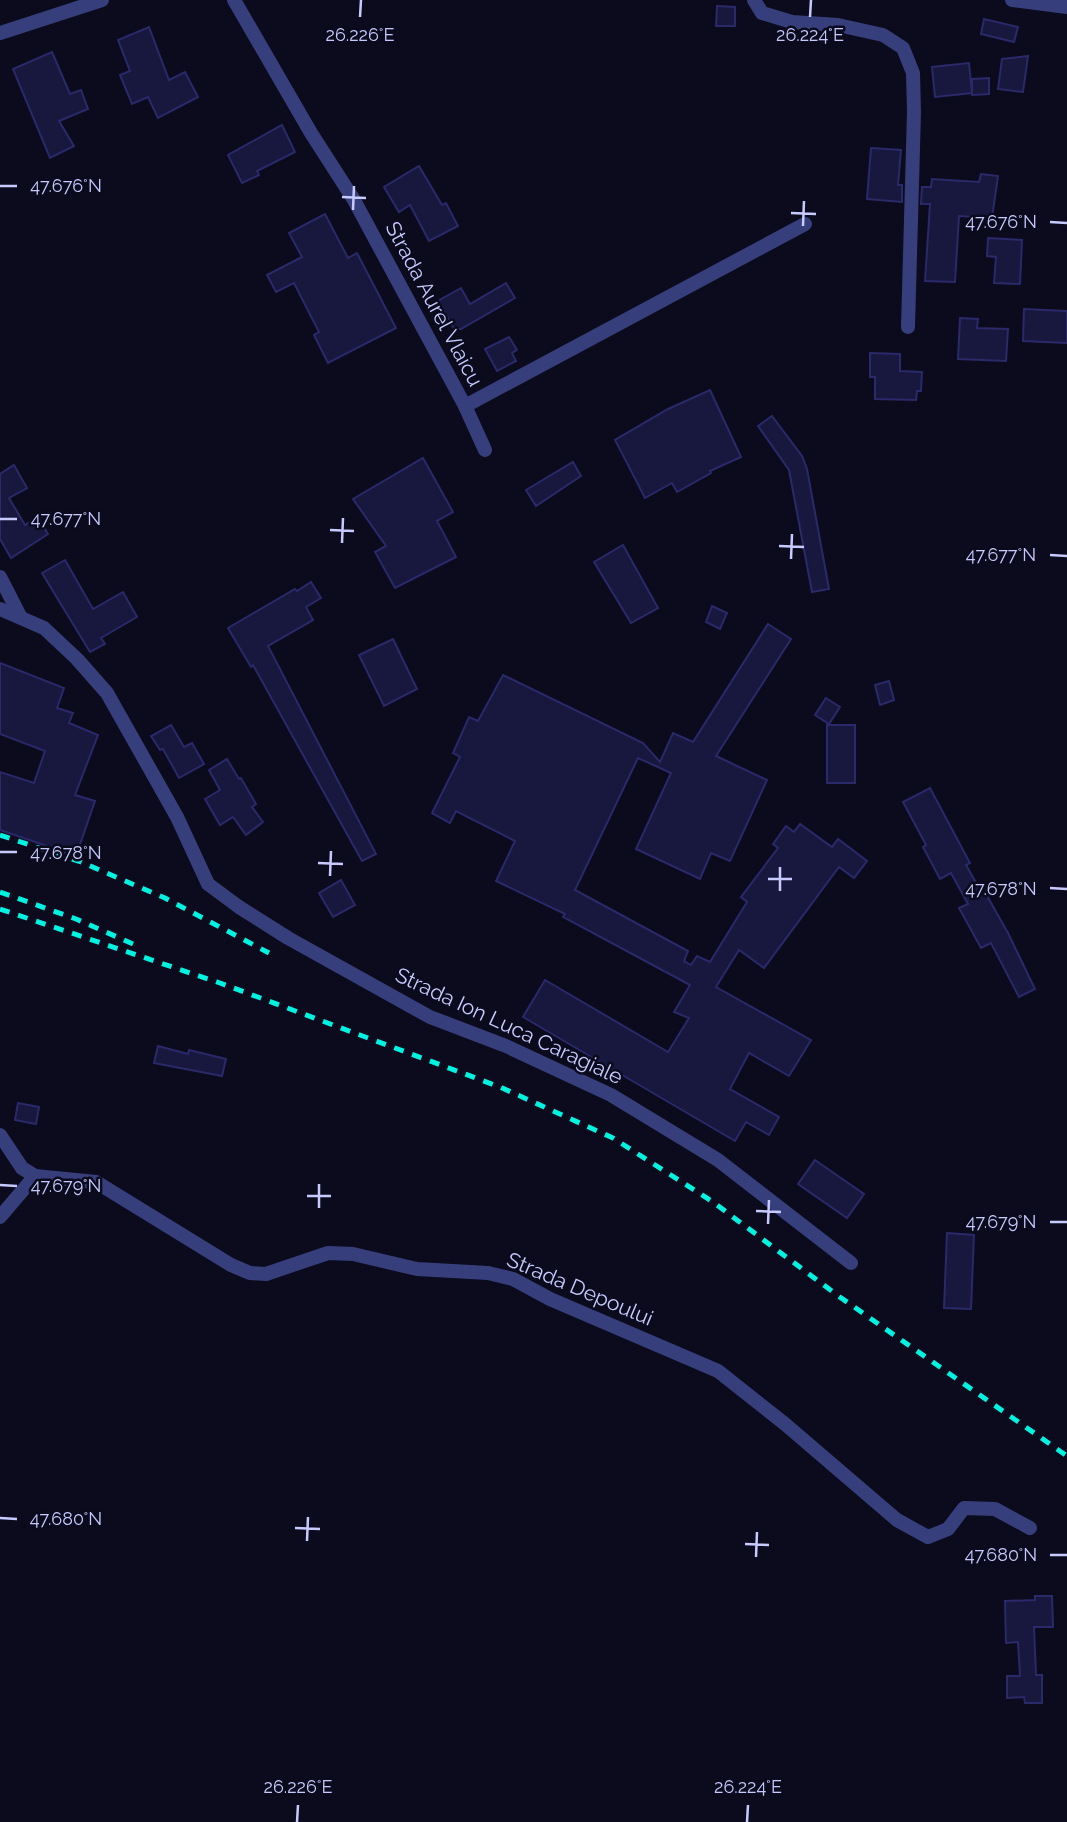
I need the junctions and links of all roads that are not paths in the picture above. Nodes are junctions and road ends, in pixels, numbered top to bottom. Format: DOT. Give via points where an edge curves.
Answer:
graph roads {
  1 [pos="102,0"];
  2 [pos="234,0"];
  3 [pos="754,0"];
  4 [pos="1012,0"];
  5 [pos="1067,7"];
  6 [pos="0,33"];
  7 [pos="805,224"];
  8 [pos="908,327"];
  9 [pos="465,406"];
  10 [pos="485,450"];
  11 [pos="0,577"];
  12 [pos="0,609"];
  13 [pos="20,616"];
  14 [pos="0,1135"];
  15 [pos="35,1176"];
  16 [pos="0,1217"];
  17 [pos="851,1263"];
  18 [pos="1031,1528"];
  1 -- 6 [label="street"];
  2 -- 9 [label="street, Strada Aurel Vlaicu" via="354,200"];
  3 -- 8 [label="street" via="762,13 883,35 903,48 913,73 914,112"];
  4 -- 5 [label="street"];
  7 -- 9 [label="street"];
  9 -- 10 [label="street, Strada Aurel Vlaicu"];
  11 -- 13 [label="street"];
  12 -- 13 [label="street, Strada Ion Luca Caragiale"];
  13 -- 17 [label="street, Strada Ion Luca Caragiale" via="44,628 107,693 177,817 208,884 288,938 430,1017 611,1095 718,1160"];
  14 -- 15 [label="street" via="22,1168"];
  15 -- 16 [label="street"];
  15 -- 18 [label="street, Strada Depoului" via="96,1182 250,1273 266,1274 328,1253 513,1279 718,1371 897,1520 928,1537 948,1529 964,1508 995,1510"];
}
